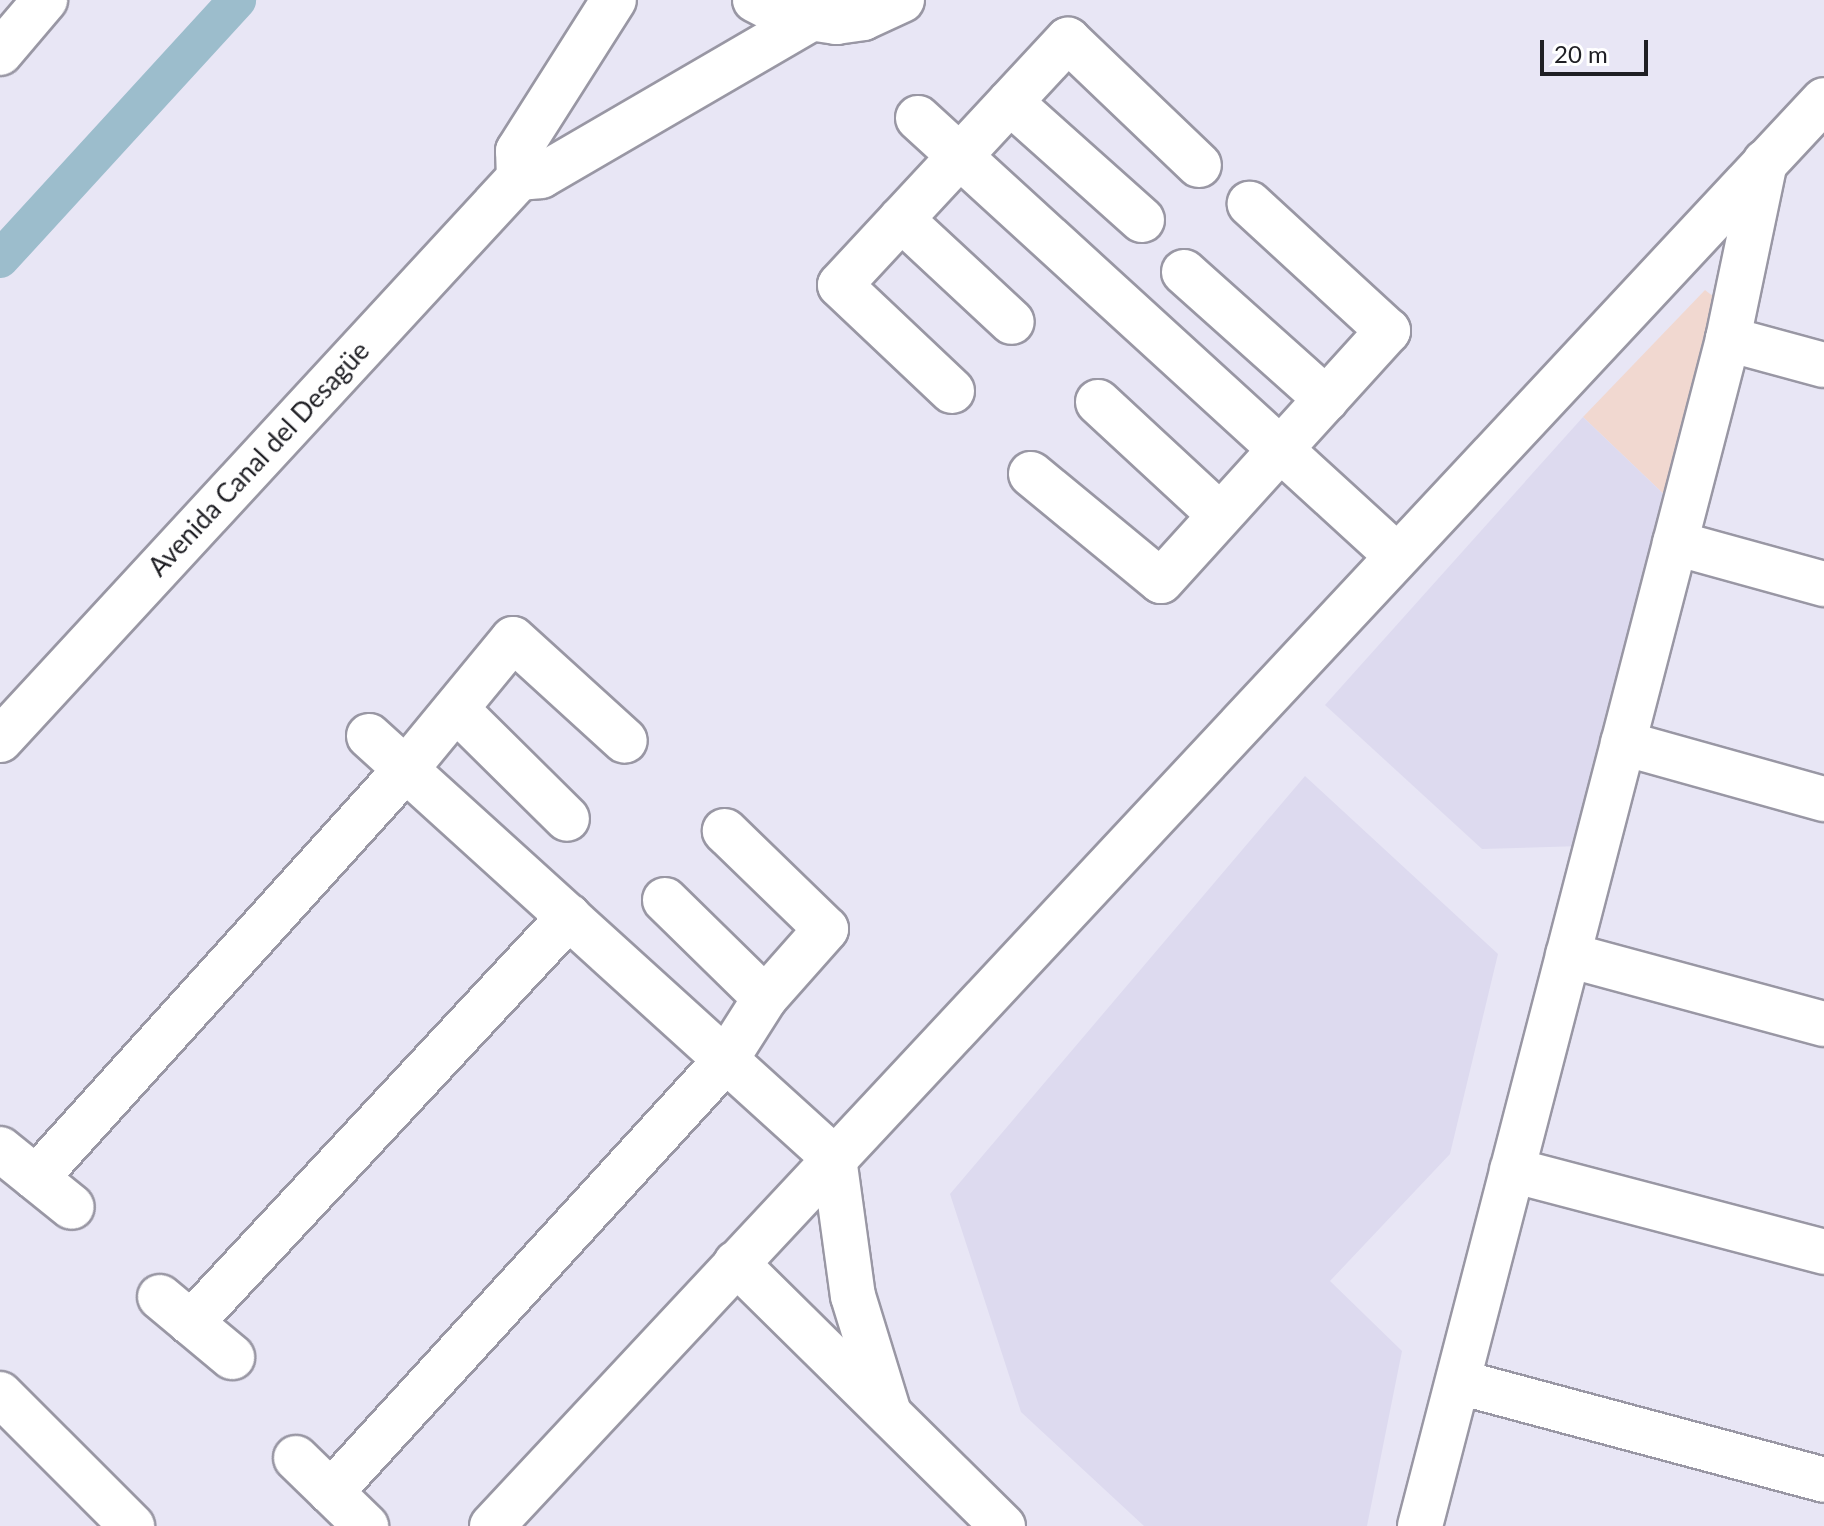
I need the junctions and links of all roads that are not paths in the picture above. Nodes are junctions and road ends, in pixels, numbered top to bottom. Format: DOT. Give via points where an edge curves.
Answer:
graph roads {
  1 [pos="45,0"];
  2 [pos="614,0"];
  3 [pos="755,0"];
  4 [pos="902,0"];
  5 [pos="809,20"];
  6 [pos="0,53"];
  7 [pos="1010,102"];
  8 [pos="1819,115"];
  9 [pos="918,118"];
  10 [pos="960,157"];
  11 [pos="1765,162"];
  12 [pos="1199,165"];
  13 [pos="519,178"];
  14 [pos="1250,204"];
  15 [pos="901,219"];
  16 [pos="1142,220"];
  17 [pos="1184,272"];
  18 [pos="1012,322"];
  19 [pos="1728,339"];
  20 [pos="1824,365"];
  21 [pos="952,391"];
  22 [pos="1326,399"];
  23 [pos="1098,402"];
  24 [pos="1281,450"];
  25 [pos="1031,474"];
  26 [pos="1219,514"];
  27 [pos="1675,543"];
  28 [pos="1396,555"];
  29 [pos="1824,584"];
  30 [pos="456,709"];
  31 [pos="369,736"];
  32 [pos="0,740"];
  33 [pos="625,741"];
  34 [pos="1623,743"];
  35 [pos="406,769"];
  36 [pos="1824,799"];
  37 [pos="567,819"];
  38 [pos="725,831"];
  39 [pos="665,900"];
  40 [pos="569,917"];
  41 [pos="1568,955"];
  42 [pos="765,998"];
  43 [pos="1824,1024"];
  44 [pos="725,1061"];
  45 [pos="0,1149"];
  46 [pos="834,1158"];
  47 [pos="1512,1170"];
  48 [pos="36,1178"];
  49 [pos="72,1207"];
  50 [pos="1824,1252"];
  51 [pos="736,1263"];
  52 [pos="232,1357"];
  53 [pos="1459,1382"];
  54 [pos="0,1394"];
  55 [pos="889,1413"];
  56 [pos="296,1458"];
  57 [pos="1824,1480"];
  58 [pos="331,1492"];
  59 [pos="132,1526"];
  60 [pos="366,1526"];
  61 [pos="492,1526"];
  62 [pos="1002,1526"];
  63 [pos="1420,1526"];
  1 -- 6 [label="main road"];
  2 -- 13 [label="main road" via="518,151"];
  3 -- 5 [label="main road"];
  4 -- 5 [label="main road" via="863,18"];
  5 -- 13 [label="main road" via="541,176"];
  7 -- 10 [label="main road"];
  7 -- 12 [label="main road" via="1068,40"];
  7 -- 16 [label="main road"];
  8 -- 11 [label="main road"];
  9 -- 10 [label="main road"];
  10 -- 15 [label="main road"];
  10 -- 24 [label="main road"];
  11 -- 19 [label="main road"];
  11 -- 28 [label="main road"];
  13 -- 32 [label="main road, Avenida Canal del Desagüe"];
  14 -- 22 [label="main road" via="1388,331"];
  15 -- 18 [label="main road"];
  15 -- 21 [label="main road" via="840,285"];
  17 -- 22 [label="main road"];
  19 -- 20 [label="main road"];
  19 -- 27 [label="main road"];
  22 -- 24 [label="main road"];
  23 -- 26 [label="main road"];
  24 -- 26 [label="main road"];
  24 -- 28 [label="main road"];
  25 -- 26 [label="main road" via="1161,581"];
  27 -- 29 [label="main road"];
  27 -- 34 [label="main road"];
  28 -- 46 [label="main road"];
  30 -- 33 [label="main road" via="513,639"];
  30 -- 35 [label="main road"];
  30 -- 37 [label="main road"];
  31 -- 35 [label="main road"];
  34 -- 36 [label="main road"];
  34 -- 41 [label="main road"];
  35 -- 40 [label="main road"];
  35 -- 48 [label="main road"];
  38 -- 42 [label="main road" via="826,929"];
  39 -- 42 [label="main road"];
  40 -- 44 [label="main road"];
  40 -- 52 [label="main road" via="176,1310"];
  41 -- 43 [label="main road"];
  41 -- 47 [label="main road"];
  42 -- 44 [label="main road"];
  44 -- 46 [label="main road"];
  44 -- 58 [label="main road"];
  45 -- 48 [label="main road"];
  46 -- 51 [label="main road"];
  46 -- 55 [label="main road" via="853,1296"];
  47 -- 50 [label="main road"];
  47 -- 53 [label="main road"];
  48 -- 49 [label="main road"];
  51 -- 55 [label="main road"];
  51 -- 61 [label="main road"];
  53 -- 57 [label="main road"];
  53 -- 63 [label="main road"];
  54 -- 59 [label="main road"];
  55 -- 62 [label="main road"];
  56 -- 58 [label="main road"];
  58 -- 60 [label="main road"];
}
